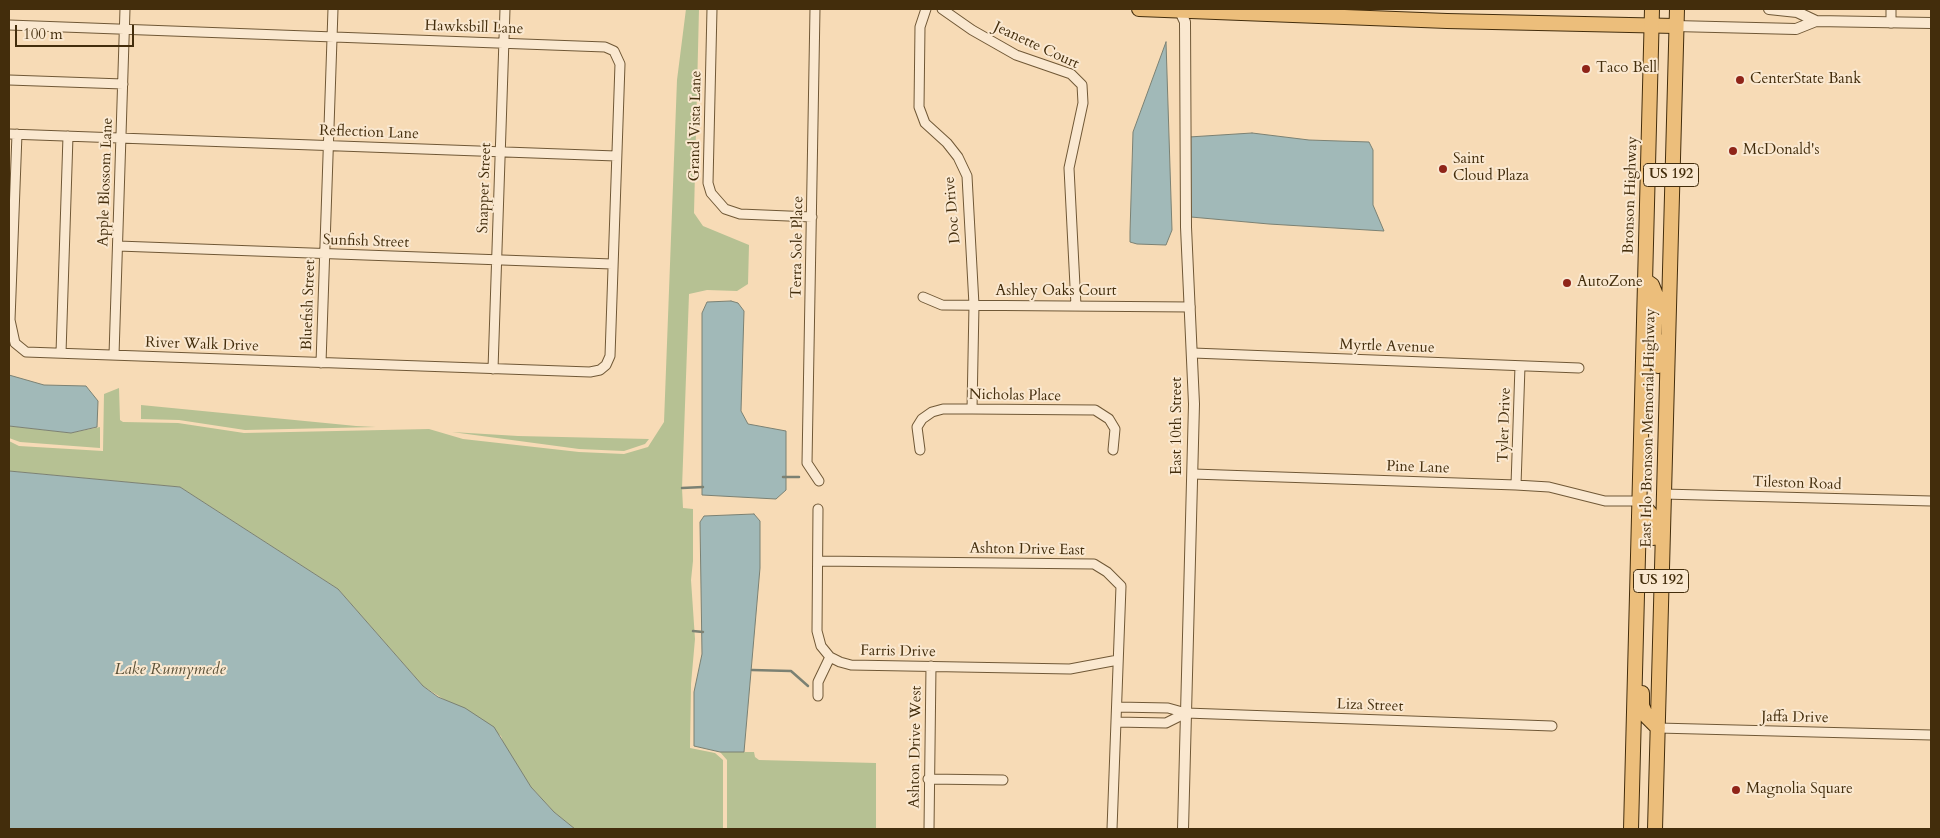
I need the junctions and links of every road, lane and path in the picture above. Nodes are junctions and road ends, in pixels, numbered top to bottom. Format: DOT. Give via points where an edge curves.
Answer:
graph roads {
  1 [pos="125,9"];
  2 [pos="333,9"];
  3 [pos="506,9"];
  4 [pos="712,9"];
  5 [pos="815,9"];
  6 [pos="926,9"];
  7 [pos="942,9"];
  8 [pos="1139,9"];
  9 [pos="1652,9"];
  10 [pos="1677,9"];
  11 [pos="1769,9"];
  12 [pos="1891,9"];
  13 [pos="1185,13"];
  14 [pos="1336,13"];
  15 [pos="1816,21"];
  16 [pos="1891,23"];
  17 [pos="1931,24"];
  18 [pos="9,25"];
  19 [pos="1651,26"];
  20 [pos="1675,26"];
  21 [pos="124,29"];
  22 [pos="332,37"];
  23 [pos="504,43"];
  24 [pos="9,80"];
  25 [pos="123,84"];
  26 [pos="13,134"];
  27 [pos="68,136"];
  28 [pos="121,138"];
  29 [pos="328,145"];
  30 [pos="500,152"];
  31 [pos="616,156"];
  32 [pos="812,217"];
  33 [pos="118,246"];
  34 [pos="324,254"];
  35 [pos="497,260"];
  36 [pos="612,264"];
  37 [pos="1645,280"];
  38 [pos="923,297"];
  39 [pos="974,306"];
  40 [pos="1076,306"];
  41 [pos="1190,307"];
  42 [pos="61,353"];
  43 [pos="1193,353"];
  44 [pos="114,355"];
  45 [pos="321,362"];
  46 [pos="1520,366"];
  47 [pos="493,368"];
  48 [pos="1579,368"];
  49 [pos="600,370"];
  50 [pos="972,408"];
  51 [pos="1665,414"];
  52 [pos="920,450"];
  53 [pos="1113,450"];
  54 [pos="1194,474"];
  55 [pos="820,481"];
  56 [pos="1516,485"];
  57 [pos="1663,494"];
  58 [pos="1639,501"];
  59 [pos="1931,501"];
  60 [pos="818,509"];
  61 [pos="1638,542"];
  62 [pos="818,561"];
  63 [pos="830,657"];
  64 [pos="1118,660"];
  65 [pos="931,666"];
  66 [pos="1659,672"];
  67 [pos="818,696"];
  68 [pos="1117,707"];
  69 [pos="1186,713"];
  70 [pos="1116,722"];
  71 [pos="1552,726"];
  72 [pos="1658,728"];
  73 [pos="1931,735"];
  74 [pos="928,779"];
  75 [pos="1003,780"];
  76 [pos="929,829"];
  77 [pos="1112,829"];
  78 [pos="1183,829"];
  79 [pos="1631,829"];
  80 [pos="1655,829"];
  1 -- 21 [label="street, Apple Blossom Lane"];
  2 -- 22 [label="street, Bluefish Street"];
  3 -- 23 [label="street, Snapper Street"];
  4 -- 32 [label="street, Grand Vista Lane" via="708,183 711,193 725,209 740,214"];
  5 -- 32 [label="street, Terra Sole Place"];
  6 -- 39 [label="street, Doc Drive" via="920,27 919,107 925,123 958,157 966,176"];
  7 -- 40 [label="street, Jeanette Court" via="1016,55 1071,74 1082,85 1084,103 1069,168"];
  8 -- 13 [label="main road"];
  9 -- 19 [label="main road, Bronson Highway / US 192"];
  10 -- 20 [label="main road, US 192"];
  11 -- 15 [label="street" via="1797,12"];
  12 -- 16 [label="street"];
  13 -- 14 [label="main road"];
  13 -- 41 [label="street, East 10th Street"];
  14 -- 19 [label="main road"];
  15 -- 16 [label="street"];
  15 -- 20 [label="street" via="1796,29"];
  16 -- 17 [label="street"];
  18 -- 21 [label="street, Hawksbill Lane"];
  19 -- 20 [label="main road"];
  19 -- 37 [label="main road, Bronson Highway / US 192"];
  20 -- 51 [label="main road, East Irlo Bronson Memorial Highway / US 192"];
  21 -- 22 [label="street, Hawksbill Lane"];
  21 -- 25 [label="street, Apple Blossom Lane"];
  22 -- 23 [label="street, Hawksbill Lane"];
  22 -- 29 [label="street, Bluefish Street"];
  23 -- 30 [label="street, Snapper Street"];
  23 -- 31 [label="street, Hawksbill Lane" via="604,47 614,51 620,64"];
  24 -- 25 [label="street"];
  25 -- 28 [label="street, Apple Blossom Lane"];
  26 -- 27 [label="street, Reflection Lane"];
  26 -- 42 [label="street, River Walk Drive" via="10,320 14,343 26,352"];
  27 -- 28 [label="street, Reflection Lane"];
  27 -- 42 [label="street"];
  28 -- 29 [label="street, Reflection Lane"];
  28 -- 33 [label="street, Apple Blossom Lane"];
  29 -- 30 [label="street, Reflection Lane"];
  29 -- 34 [label="street, Bluefish Street"];
  30 -- 31 [label="street, Reflection Lane"];
  30 -- 35 [label="street, Snapper Street"];
  31 -- 36 [label="street, Hawksbill Lane"];
  32 -- 55 [label="street, Terra Sole Place" via="807,463"];
  33 -- 34 [label="street, Sunfish Street"];
  33 -- 44 [label="street, Apple Blossom Lane"];
  34 -- 35 [label="street, Sunfish Street"];
  34 -- 45 [label="street, Bluefish Street"];
  35 -- 36 [label="street, Sunfish Street"];
  35 -- 47 [label="street, Snapper Street"];
  36 -- 49 [label="street, Hawksbill Lane" via="610,356"];
  37 -- 51 [label="main road" via="1652,285 1656,295 1654,334 1658,386"];
  37 -- 58 [label="main road, Bronson Highway / US 192"];
  38 -- 39 [label="street, Ashley Oaks Court" via="942,305"];
  39 -- 40 [label="street, Ashley Oaks Court"];
  39 -- 50 [label="street, Doc Drive"];
  40 -- 41 [label="street, Ashley Oaks Court"];
  41 -- 43 [label="street, East 10th Street"];
  42 -- 44 [label="street, River Walk Drive"];
  43 -- 46 [label="street, Myrtle Avenue"];
  43 -- 54 [label="street, East 10th Street"];
  44 -- 45 [label="street, River Walk Drive"];
  45 -- 47 [label="street, River Walk Drive"];
  46 -- 48 [label="street, Myrtle Avenue"];
  46 -- 56 [label="street, Tyler Drive"];
  47 -- 49 [label="street, River Walk Drive"];
  50 -- 52 [label="street, Nicholas Place" via="943,409 922,419 917,427"];
  50 -- 53 [label="street, Nicholas Place" via="1095,410 1109,419 1115,429"];
  51 -- 57 [label="main road, East Irlo Bronson Memorial Highway / US 192"];
  54 -- 56 [label="street, Pine Lane"];
  54 -- 69 [label="street, East 10th Street"];
  56 -- 58 [label="street, Pine Lane" via="1549,487 1605,501"];
  57 -- 59 [label="street, Tileston Road"];
  57 -- 66 [label="main road, East Irlo Bronson Memorial Highway / US 192"];
  58 -- 61 [label="main road, East Irlo Bronson Memorial Highway / US 192"];
  58 -- 66 [label="main road" via="1653,521 1650,662"];
  60 -- 62 [label="street"];
  61 -- 72 [label="main road" via="1645,551 1642,706"];
  61 -- 79 [label="main road, East Irlo Bronson Memorial Highway / US 192"];
  62 -- 63 [label="street" via="817,631 821,646"];
  62 -- 64 [label="street, Ashton Drive East" via="1094,564 1121,586"];
  63 -- 65 [label="street, Farris Drive" via="851,665"];
  63 -- 67 [label="street" via="818,682"];
  64 -- 65 [label="street, Farris Drive" via="1070,669"];
  64 -- 68 [label="street, Ashton Drive East"];
  65 -- 74 [label="street, Ashton Drive West"];
  66 -- 72 [label="main road, East Irlo Bronson Memorial Highway / US 192"];
  68 -- 69 [label="street, Liza Street" via="1168,708"];
  68 -- 70 [label="street, Ashton Drive East"];
  69 -- 70 [label="street" via="1166,723"];
  69 -- 71 [label="street, Liza Street"];
  69 -- 78 [label="street, East 10th Street"];
  70 -- 77 [label="street"];
  72 -- 73 [label="street, Jaffa Drive"];
  72 -- 80 [label="main road, East Irlo Bronson Memorial Highway / US 192"];
  74 -- 75 [label="street"];
  74 -- 76 [label="street, Ashton Drive West"];
}
